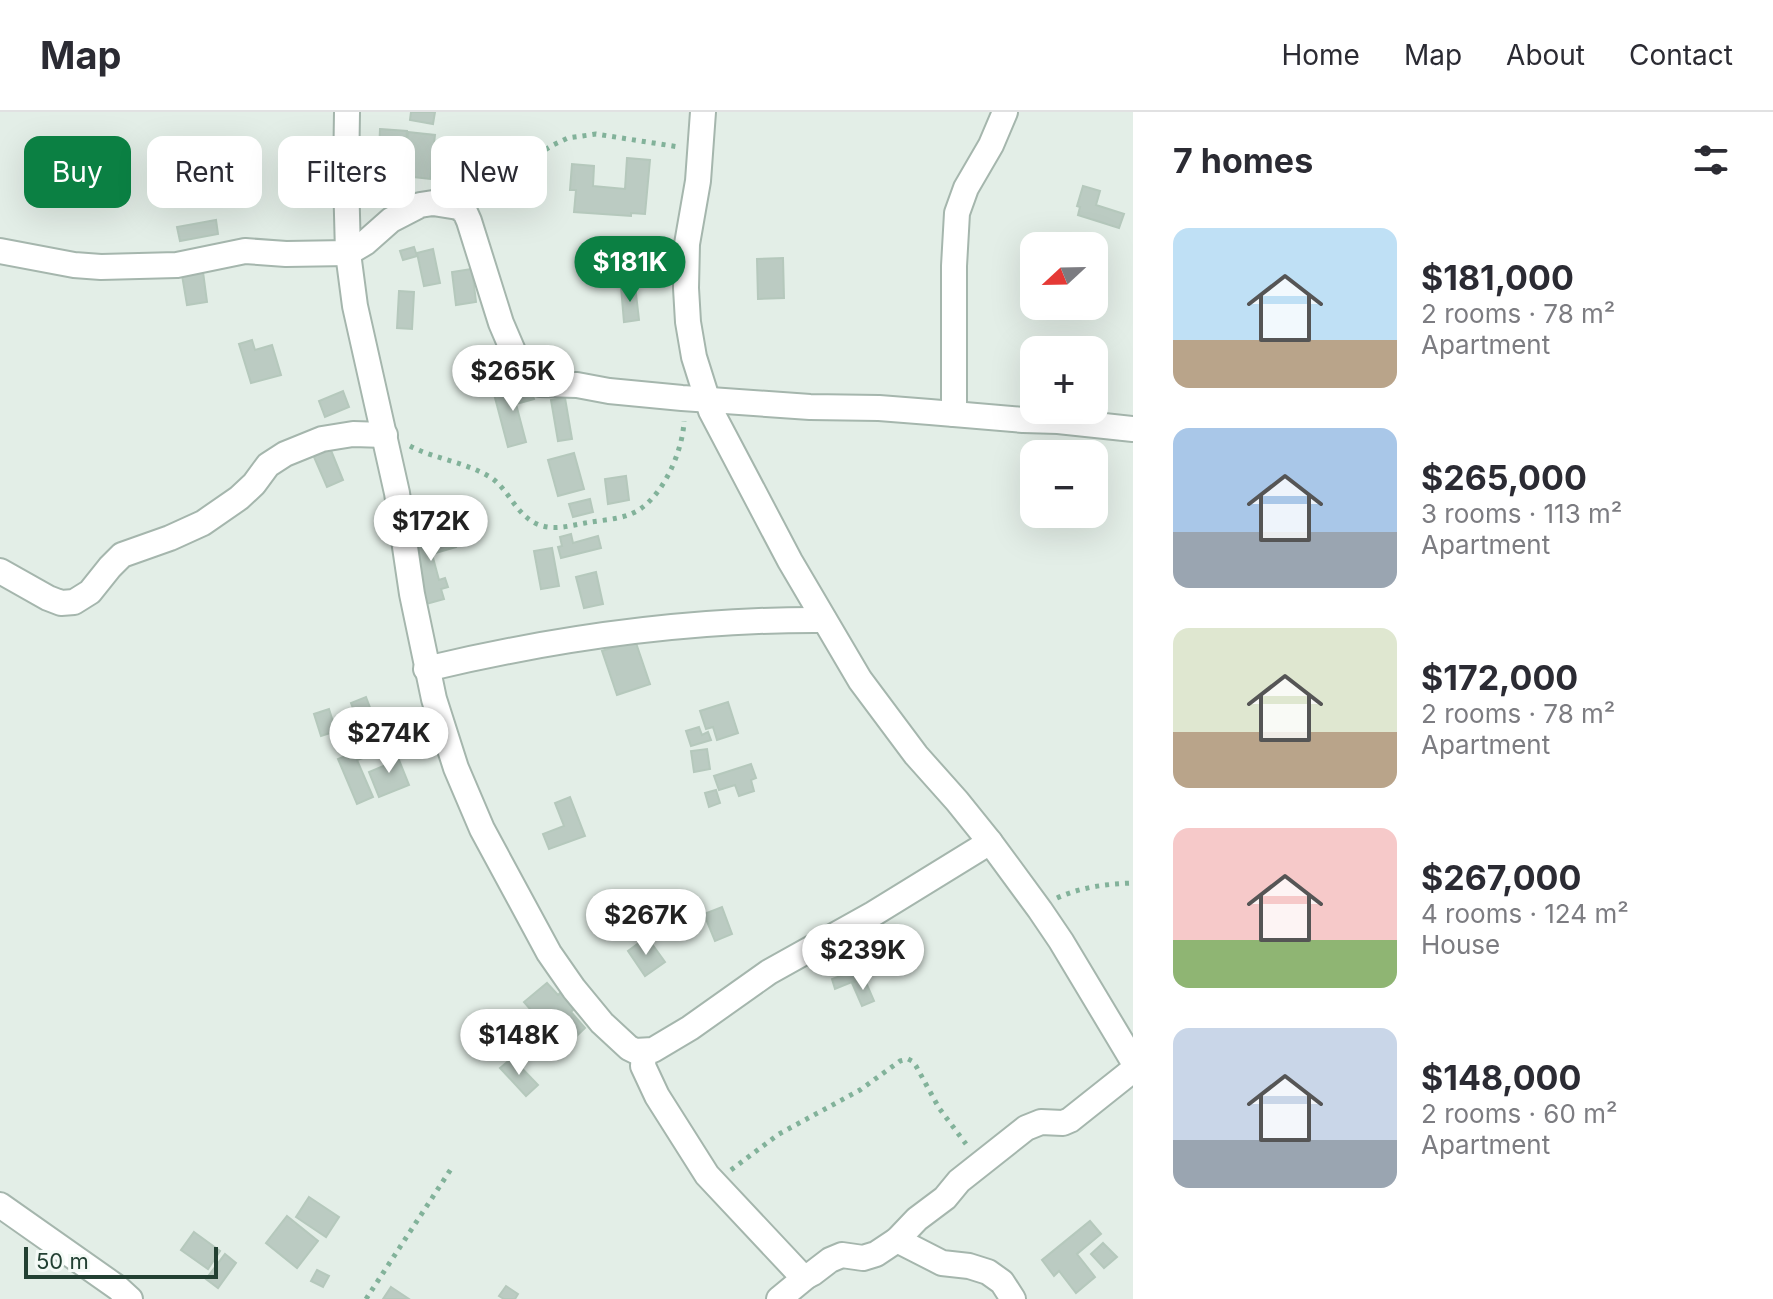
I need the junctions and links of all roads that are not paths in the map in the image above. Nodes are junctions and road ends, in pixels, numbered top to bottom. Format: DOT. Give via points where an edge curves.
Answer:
graph roads {
  1 [pos="347,112"];
  2 [pos="703,112"];
  3 [pos="1005,112"];
  4 [pos="0,251"];
  5 [pos="348,253"];
  6 [pos="694,399"];
  7 [pos="954,414"];
  8 [pos="1133,429"];
  9 [pos="386,437"];
  10 [pos="0,571"];
  11 [pos="824,620"];
  12 [pos="426,669"];
  13 [pos="990,842"];
  14 [pos="644,1052"];
  15 [pos="1133,1061"];
  16 [pos="1133,1070"];
  17 [pos="0,1205"];
  18 [pos="897,1240"];
  19 [pos="807,1276"];
  20 [pos="130,1299"];
  21 [pos="779,1299"];
  22 [pos="1013,1299"];
  1 -- 5 [label="street"];
  2 -- 6 [label="street" via="687,244"];
  3 -- 7 [label="street" via="957,213"];
  4 -- 5 [label="street" via="101,267 177,265 245,251"];
  5 -- 6 [label="street" via="413,208 433,203 458,207 469,221 501,323 529,380"];
  5 -- 9 [label="street"];
  6 -- 7 [label="street"];
  6 -- 11 [label="street" via="719,428"];
  7 -- 8 [label="street"];
  9 -- 10 [label="street" via="353,434 322,439 274,460 239,498 203,523 122,555 90,592 74,602 61,603"];
  9 -- 12 [label="street"];
  11 -- 12 [label="street" via="618,634 500,651"];
  11 -- 13 [label="street" via="883,712"];
  12 -- 14 [label="street" via="456,768 529,918 602,1023 629,1048"];
  13 -- 14 [label="street"];
  13 -- 15 [label="street" via="1061,941"];
  14 -- 19 [label="street" via="643,1066 657,1096 707,1175"];
  16 -- 18 [label="street" via="1070,1120 1026,1128"];
  17 -- 20 [label="street"];
  18 -- 19 [label="street" via="871,1256 836,1257"];
  18 -- 22 [label="street" via="942,1263 988,1272"];
  19 -- 21 [label="street"];
}
